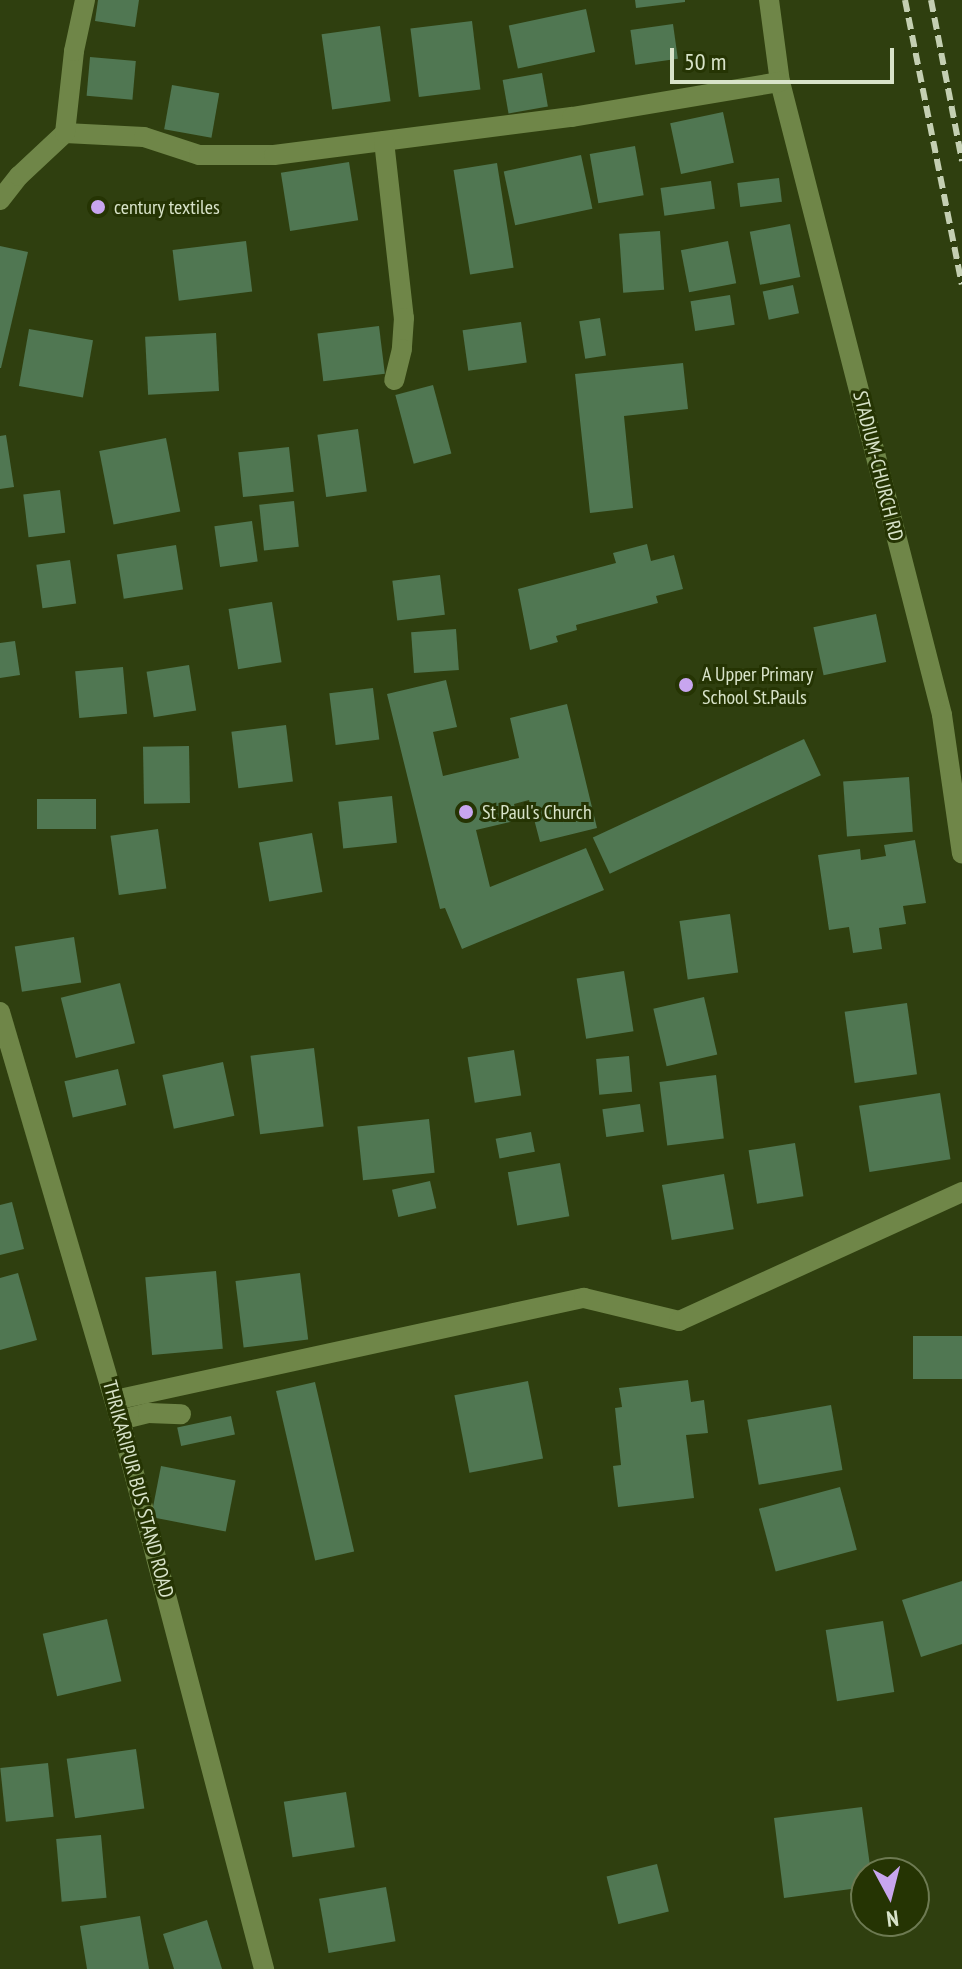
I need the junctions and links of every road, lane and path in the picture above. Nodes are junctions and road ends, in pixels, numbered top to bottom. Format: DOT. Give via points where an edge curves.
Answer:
graph roads {
  1 [pos="85,0"];
  2 [pos="769,0"];
  3 [pos="780,82"];
  4 [pos="65,133"];
  5 [pos="384,141"];
  6 [pos="0,200"];
  7 [pos="394,380"];
  8 [pos="962,854"];
  9 [pos="0,1012"];
  10 [pos="962,1192"];
  11 [pos="118,1410"];
  12 [pos="181,1414"];
  13 [pos="264,1969"];
  1 -- 4 [label="street"];
  2 -- 3 [label="street, STADIUM-CHURCH RD"];
  3 -- 5 [label="street"];
  3 -- 8 [label="street, STADIUM-CHURCH RD" via="942,715"];
  4 -- 5 [label="street" via="144,137 199,155 274,155"];
  4 -- 6 [label="street"];
  5 -- 7 [label="street" via="404,318"];
  9 -- 11 [label="street, THRIKARIPUR BUS STAND ROAD"];
  10 -- 11 [label="street" via="679,1321 584,1298"];
  11 -- 12 [label="street"];
  11 -- 13 [label="street, THRIKARIPUR BUS STAND ROAD"];
}
